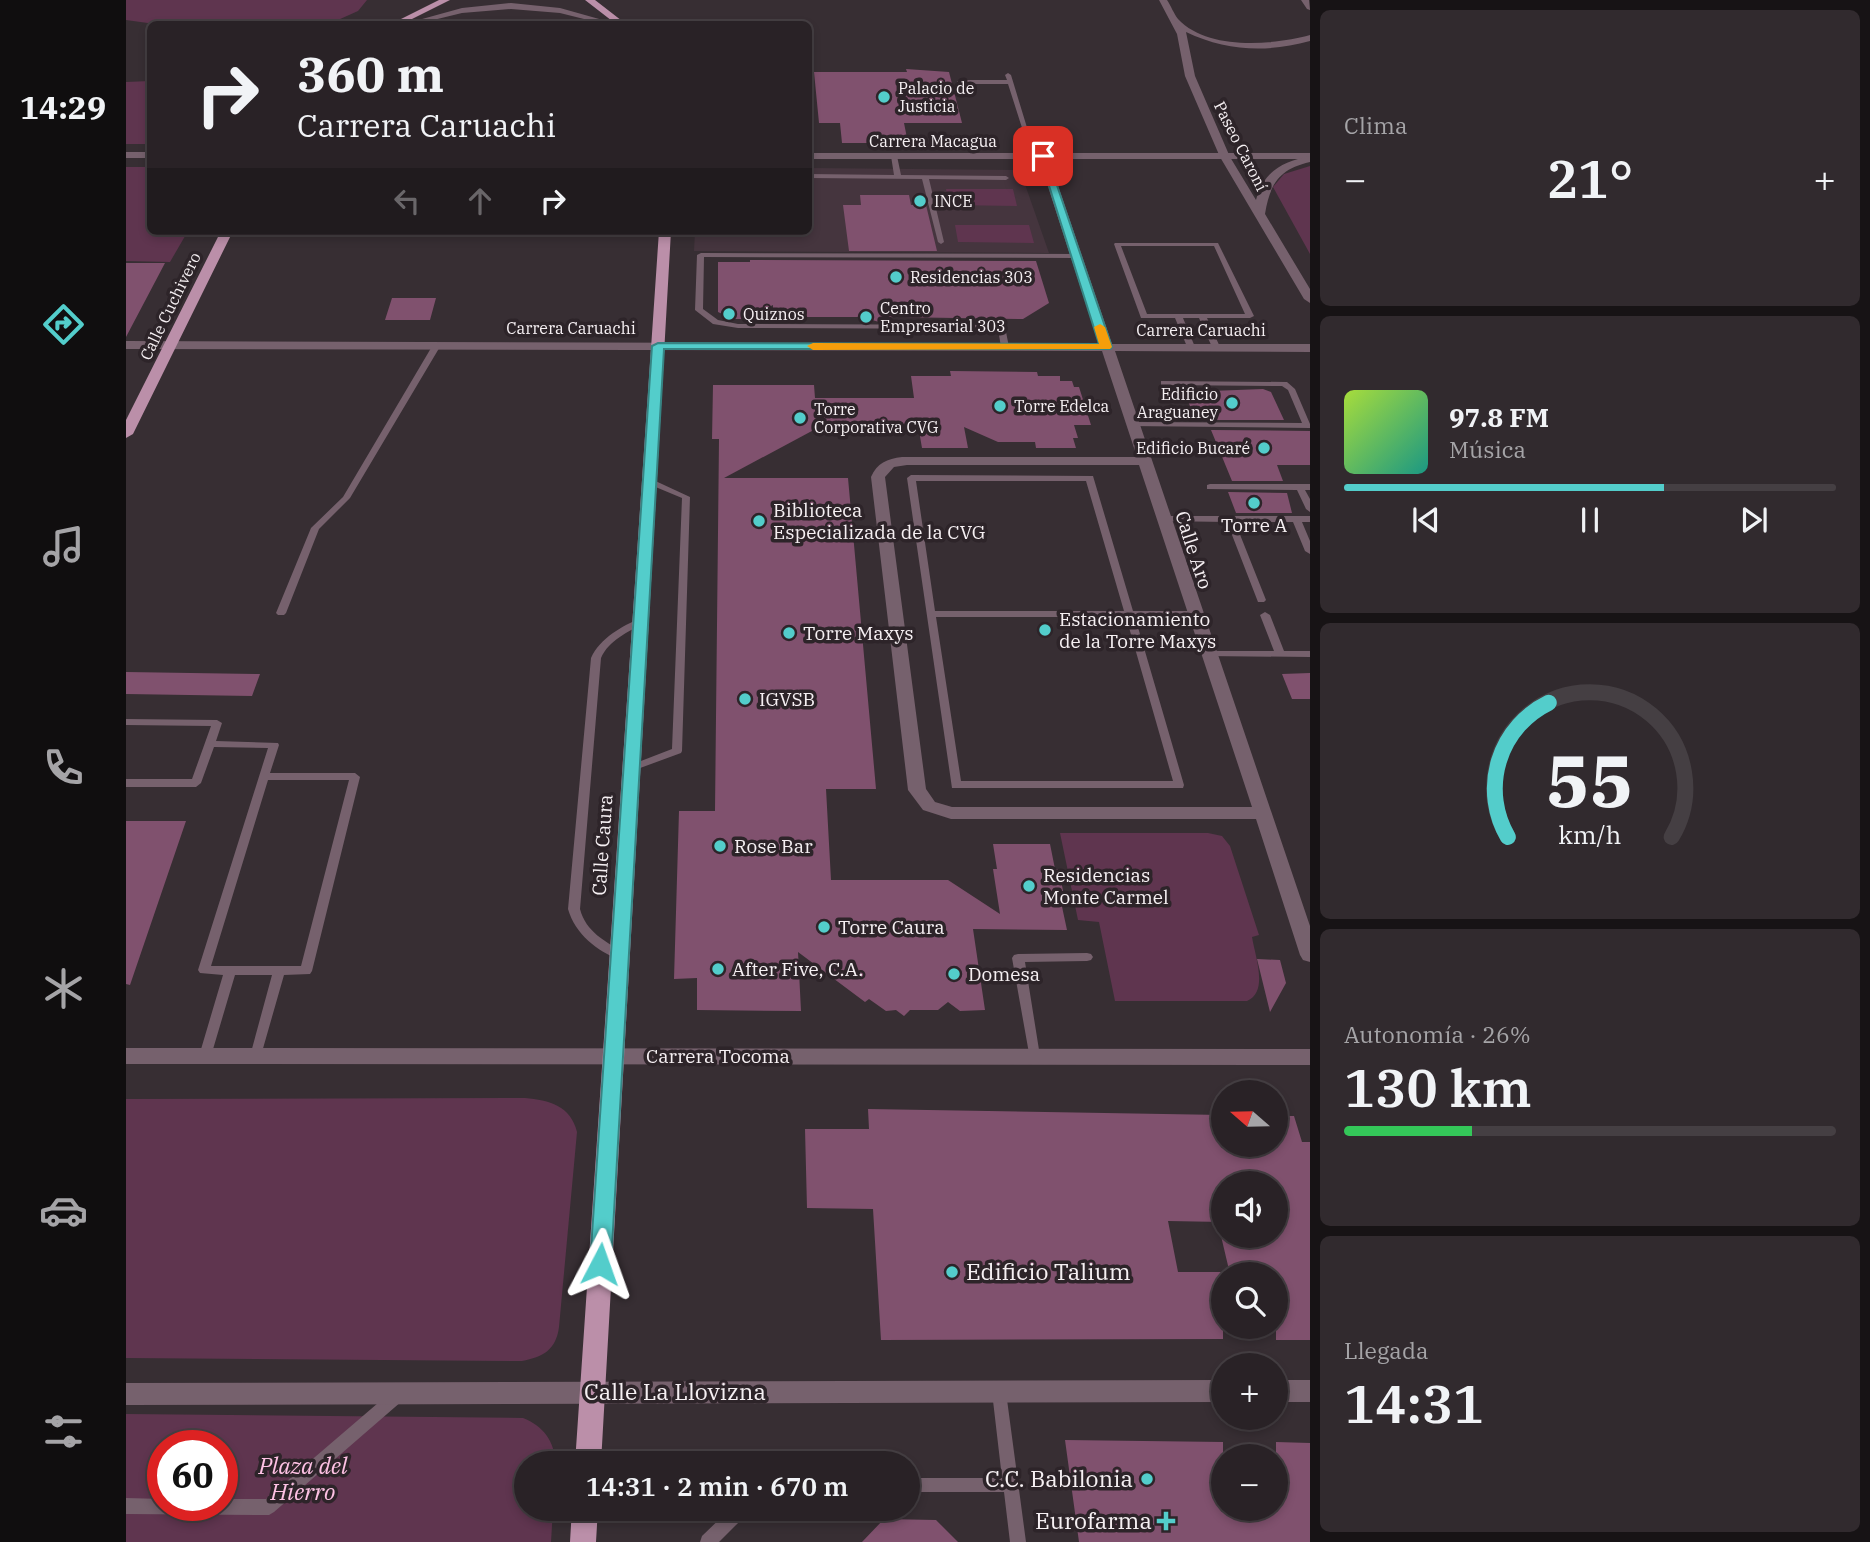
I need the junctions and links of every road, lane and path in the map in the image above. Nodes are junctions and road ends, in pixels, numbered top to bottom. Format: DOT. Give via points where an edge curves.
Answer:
graph roads {
  1 [pos="446,0"];
  2 [pos="589,0"];
  3 [pos="1163,0"];
  4 [pos="1305,0"];
  5 [pos="1310,7"];
  6 [pos="1174,20"];
  7 [pos="402,21"];
  8 [pos="420,21"];
  9 [pos="602,21"];
  10 [pos="617,21"];
  11 [pos="1310,38"];
  12 [pos="960,82"];
  13 [pos="126,155"];
  14 [pos="147,155"];
  15 [pos="812,156"];
  16 [pos="894,156"];
  17 [pos="1038,156"];
  18 [pos="1225,156"];
  19 [pos="1310,158"];
  20 [pos="812,176"];
  21 [pos="898,177"];
  22 [pos="925,177"];
  23 [pos="1006,178"];
  24 [pos="1258,214"];
  25 [pos="225,235"];
  26 [pos="665,235"];
  27 [pos="941,242"];
  28 [pos="1076,256"];
  29 [pos="1306,291"];
  30 [pos="1310,299"];
  31 [pos="1178,316"];
  32 [pos="1202,316"];
  33 [pos="749,326"];
  34 [pos="126,345"];
  35 [pos="170,345"];
  36 [pos="437,345"];
  37 [pos="658,346"];
  38 [pos="749,346"];
  39 [pos="1005,347"];
  40 [pos="1106,347"];
  41 [pos="1191,347"];
  42 [pos="1216,347"];
  43 [pos="1310,348"];
  44 [pos="1164,383"];
  45 [pos="1132,424"];
  46 [pos="126,434"];
  47 [pos="1144,461"];
  48 [pos="649,481"];
  49 [pos="1210,487"];
  50 [pos="1305,487"];
  51 [pos="1310,509"];
  52 [pos="1164,519"];
  53 [pos="1230,519"];
  54 [pos="1296,519"];
  55 [pos="1310,519"];
  56 [pos="1310,551"];
  57 [pos="1261,600"];
  58 [pos="281,613"];
  59 [pos="931,614"];
  60 [pos="1130,614"];
  61 [pos="1196,614"];
  62 [pos="1265,615"];
  63 [pos="640,621"];
  64 [pos="1209,654"];
  65 [pos="1280,654"];
  66 [pos="1310,654"];
  67 [pos="126,722"];
  68 [pos="210,744"];
  69 [pos="632,768"];
  70 [pos="264,776"];
  71 [pos="126,783"];
  72 [pos="1262,813"];
  73 [pos="1310,955"];
  74 [pos="620,956"];
  75 [pos="1087,957"];
  76 [pos="230,970"];
  77 [pos="279,970"];
  78 [pos="126,1056"];
  79 [pos="205,1056"];
  80 [pos="256,1056"];
  81 [pos="614,1056"];
  82 [pos="1034,1056"];
  83 [pos="1310,1057"];
  84 [pos="1211,1391"];
  85 [pos="1288,1391"];
  86 [pos="1310,1391"];
  87 [pos="592,1392"];
  88 [pos="999,1392"];
  89 [pos="126,1394"];
  90 [pos="400,1394"];
  91 [pos="589,1451"];
  92 [pos="920,1485"];
  93 [pos="1011,1485"];
  94 [pos="126,1506"];
  95 [pos="584,1521"];
  96 [pos="730,1521"];
  97 [pos="583,1542"];
  98 [pos="708,1542"];
  99 [pos="1018,1542"];
  1 -- 7 [label="main road"];
  2 -- 10 [label="main road"];
  3 -- 6 [label="street, Paseo Caroní"];
  4 -- 5 [label="street"];
  6 -- 11 [label="street" via="1199,35 1236,43 1279,45"];
  6 -- 18 [label="street, Paseo Caroní" via="1186,47 1190,76"];
  8 -- 9 [label="street" via="470,8 519,4 563,9"];
  12 -- 17 [label="lane" via="1009,78"];
  13 -- 14 [label="street"];
  15 -- 16 [label="street, Carrera Macagua"];
  16 -- 17 [label="street, Carrera Macagua"];
  16 -- 21 [label="lane"];
  17 -- 18 [label="street, Carrera Macagua"];
  17 -- 28 [label="street, Calle Aro"];
  18 -- 19 [label="street, Carrera Macagua"];
  18 -- 24 [label="street, Paseo Caroní"];
  19 -- 24 [label="street" via="1269,177"];
  20 -- 21 [label="lane"];
  21 -- 22 [label="lane"];
  22 -- 23 [label="lane"];
  22 -- 27 [label="lane"];
  24 -- 29 [label="street, Paseo Caroní"];
  25 -- 35 [label="main road, Calle Cuchivero"];
  26 -- 37 [label="main road, Calle Caura"];
  28 -- 33 [label="lane" via="701,255 701,314 716,322"];
  28 -- 40 [label="street, Calle Aro"];
  29 -- 30 [label="street, Paseo Caroní"];
  31 -- 32 [label="lane"];
  31 -- 32 [label="lane" via="1144,316 1117,244 1216,244 1250,316"];
  31 -- 41 [label="lane"];
  32 -- 42 [label="lane"];
  33 -- 38 [label="lane"];
  33 -- 39 [label="lane" via="1001,327"];
  34 -- 35 [label="street, Carrera Caruachi"];
  35 -- 36 [label="street, Carrera Caruachi"];
  35 -- 46 [label="main road, Calle Cuchivero"];
  36 -- 37 [label="street, Carrera Caruachi"];
  36 -- 58 [label="lane" via="346,498 315,528"];
  37 -- 38 [label="street, Carrera Caruachi"];
  37 -- 48 [label="main road, Calle Caura"];
  38 -- 39 [label="street, Carrera Caruachi"];
  39 -- 40 [label="street, Carrera Caruachi"];
  40 -- 41 [label="street, Carrera Caruachi"];
  40 -- 45 [label="street, Calle Aro"];
  41 -- 42 [label="street, Carrera Caruachi"];
  42 -- 43 [label="street, Carrera Caruachi"];
  44 -- 45 [label="lane" via="1284,384 1291,389 1307,426"];
  45 -- 47 [label="street, Calle Aro"];
  47 -- 52 [label="street, Calle Aro"];
  47 -- 72 [label="street" via="907,461 890,463 880,471 917,790 929,806 951,813"];
  48 -- 63 [label="main road, Calle Caura"];
  48 -- 69 [label="lane" via="686,497 677,751"];
  49 -- 50 [label="lane"];
  50 -- 51 [label="lane"];
  52 -- 53 [label="lane"];
  52 -- 61 [label="street, Calle Aro"];
  53 -- 54 [label="lane"];
  53 -- 57 [label="lane"];
  54 -- 55 [label="lane"];
  54 -- 56 [label="lane"];
  59 -- 60 [label="lane"];
  59 -- 60 [label="lane" via="911,478 1090,478"];
  59 -- 60 [label="lane" via="956,785 1179,785"];
  60 -- 61 [label="lane"];
  61 -- 64 [label="street, Calle Aro"];
  62 -- 65 [label="lane"];
  63 -- 69 [label="main road, Calle Caura"];
  63 -- 74 [label="lane" via="601,648 597,658 573,909 586,933"];
  64 -- 65 [label="lane"];
  64 -- 72 [label="street, Calle Aro"];
  65 -- 66 [label="lane"];
  67 -- 68 [label="lane" via="218,723"];
  68 -- 70 [label="lane" via="274,745"];
  68 -- 71 [label="lane" via="196,783"];
  69 -- 74 [label="main road, Calle Caura"];
  70 -- 76 [label="lane" via="204,970"];
  70 -- 77 [label="lane" via="355,777 306,971"];
  72 -- 73 [label="street, Calle Aro"];
  74 -- 81 [label="main road, Calle Caura"];
  75 -- 82 [label="lane" via="1017,958"];
  76 -- 77 [label="lane"];
  76 -- 79 [label="lane"];
  77 -- 80 [label="lane"];
  78 -- 79 [label="street, Carrera Tocoma"];
  79 -- 80 [label="street, Carrera Tocoma"];
  80 -- 81 [label="street, Carrera Tocoma"];
  81 -- 82 [label="street, Carrera Tocoma"];
  81 -- 87 [label="main road, Calle Caura"];
  82 -- 83 [label="street, Carrera Tocoma"];
  84 -- 88 [label="street, Calle La Llovizna"];
  85 -- 86 [label="street"];
  87 -- 88 [label="street, Calle La Llovizna"];
  87 -- 90 [label="street, Calle La Llovizna"];
  87 -- 91 [label="main road, Calle Caura"];
  88 -- 93 [label="lane"];
  89 -- 90 [label="street, Calle La Llovizna"];
  90 -- 94 [label="lane" via="269,1507"];
  92 -- 93 [label="lane"];
  93 -- 99 [label="lane"];
  95 -- 97 [label="main road"];
  96 -- 98 [label="lane"];
}
